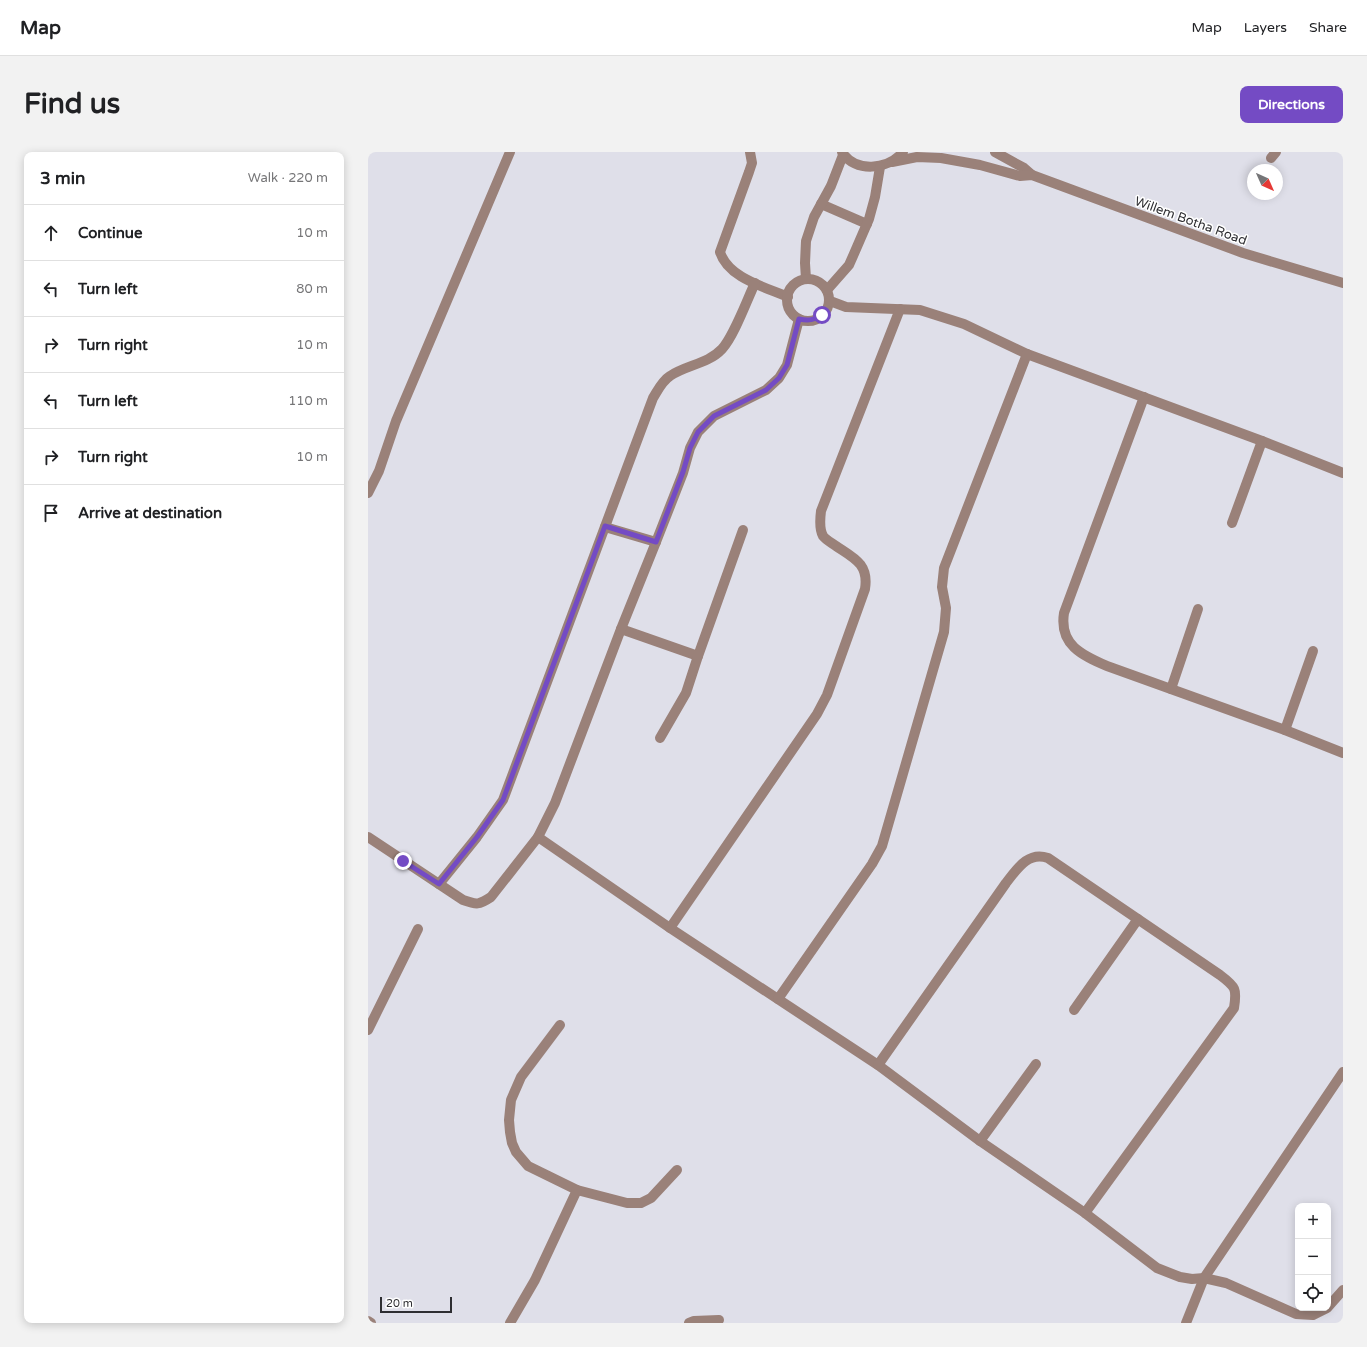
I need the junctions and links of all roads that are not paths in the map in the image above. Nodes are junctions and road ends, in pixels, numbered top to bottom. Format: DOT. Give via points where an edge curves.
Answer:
graph roads {
  1 [pos="510,152"];
  2 [pos="750,152"];
  3 [pos="903,152"];
  4 [pos="995,152"];
  5 [pos="842,153"];
  6 [pos="892,162"];
  7 [pos="880,167"];
  8 [pos="1032,176"];
  9 [pos="821,204"];
  10 [pos="867,224"];
  11 [pos="806,279"];
  12 [pos="755,283"];
  13 [pos="1343,283"];
  14 [pos="827,290"];
  15 [pos="788,296"];
  16 [pos="830,301"];
  17 [pos="900,309"];
  18 [pos="799,319"];
  19 [pos="1027,354"];
  20 [pos="1144,397"];
  21 [pos="1262,441"];
  22 [pos="1343,473"];
  23 [pos="368,493"];
  24 [pos="1232,523"];
  25 [pos="605,526"];
  26 [pos="743,530"];
  27 [pos="656,542"];
  28 [pos="1198,609"];
  29 [pos="621,630"];
  30 [pos="1313,651"];
  31 [pos="698,656"];
  32 [pos="1171,689"];
  33 [pos="1286,730"];
  34 [pos="660,738"];
  35 [pos="1343,753"];
  36 [pos="368,837"];
  37 [pos="538,837"];
  38 [pos="439,884"];
  39 [pos="1138,919"];
  40 [pos="670,928"];
  41 [pos="418,929"];
  42 [pos="778,999"];
  43 [pos="1074,1010"];
  44 [pos="560,1025"];
  45 [pos="368,1030"];
  46 [pos="1036,1064"];
  47 [pos="878,1065"];
  48 [pos="1343,1072"];
  49 [pos="980,1141"];
  50 [pos="677,1170"];
  51 [pos="577,1190"];
  52 [pos="1085,1213"];
  53 [pos="1204,1278"];
  54 [pos="1343,1290"];
  55 [pos="1331,1303"];
  56 [pos="1320,1311"];
  57 [pos="718,1320"];
  58 [pos="368,1321"];
  59 [pos="371,1323"];
  60 [pos="510,1323"];
  61 [pos="689,1323"];
  62 [pos="1186,1323"];
  1 -- 23 [label="street"];
  2 -- 12 [label="street" via="752,163 720,252 734,272"];
  3 -- 6 [label="street"];
  4 -- 8 [label="street, Willem Botha Road" via="1024,168"];
  5 -- 7 [label="street" via="854,163"];
  5 -- 9 [label="street" via="831,186"];
  6 -- 7 [label="street"];
  6 -- 8 [label="street, Willem Botha Road" via="941,158 1020,176"];
  7 -- 10 [label="street"];
  8 -- 13 [label="street, Willem Botha Road" via="1243,252"];
  9 -- 10 [label="street"];
  9 -- 11 [label="street" via="806,241"];
  10 -- 14 [label="street" via="849,265"];
  11 -- 14 [label="street" via="821,282"];
  11 -- 15 [label="street" via="791,288"];
  12 -- 15 [label="street"];
  12 -- 25 [label="street" via="722,350 711,358 670,376 659,387 648,409"];
  14 -- 16 [label="street"];
  15 -- 18 [label="street" via="788,307"];
  16 -- 17 [label="street" via="846,307"];
  16 -- 18 [label="street" via="827,309 815,320"];
  17 -- 19 [label="street" via="920,310 964,324"];
  17 -- 40 [label="street" via="821,511 823,535 857,561 865,572 866,579 865,589 827,695 817,714"];
  18 -- 27 [label="street" via="787,365 779,378 766,390 714,416 698,432"];
  19 -- 20 [label="street"];
  19 -- 42 [label="street" via="944,568 944,632 884,841 872,864"];
  20 -- 21 [label="street"];
  20 -- 32 [label="street" via="1062,623 1073,648 1088,658"];
  21 -- 22 [label="street"];
  21 -- 24 [label="street"];
  25 -- 27 [label="street"];
  25 -- 38 [label="street" via="503,800"];
  26 -- 31 [label="street"];
  27 -- 29 [label="street"];
  28 -- 32 [label="street"];
  29 -- 31 [label="street"];
  29 -- 37 [label="street" via="555,803"];
  30 -- 33 [label="street"];
  31 -- 34 [label="street" via="686,693"];
  32 -- 33 [label="street"];
  33 -- 35 [label="street"];
  36 -- 38 [label="street"];
  37 -- 38 [label="street" via="491,897 481,904 463,900"];
  37 -- 40 [label="street"];
  39 -- 43 [label="street"];
  39 -- 47 [label="street" via="1048,858 1030,858 1006,883"];
  39 -- 52 [label="street" via="1232,984 1236,993 1234,1008"];
  40 -- 42 [label="street"];
  41 -- 45 [label="street"];
  42 -- 47 [label="street"];
  44 -- 51 [label="street" via="521,1077 511,1100 510,1132 516,1152 528,1166"];
  46 -- 49 [label="street"];
  47 -- 49 [label="street"];
  48 -- 53 [label="street"];
  49 -- 52 [label="street"];
  50 -- 51 [label="street" via="651,1198 641,1203 627,1203"];
  51 -- 60 [label="street" via="535,1280"];
  52 -- 53 [label="street" via="1157,1268 1180,1277"];
  53 -- 56 [label="street" via="1237,1287 1296,1314 1313,1315"];
  53 -- 62 [label="street"];
  54 -- 55 [label="street"];
  57 -- 61 [label="street"];
  58 -- 59 [label="street"];
}
